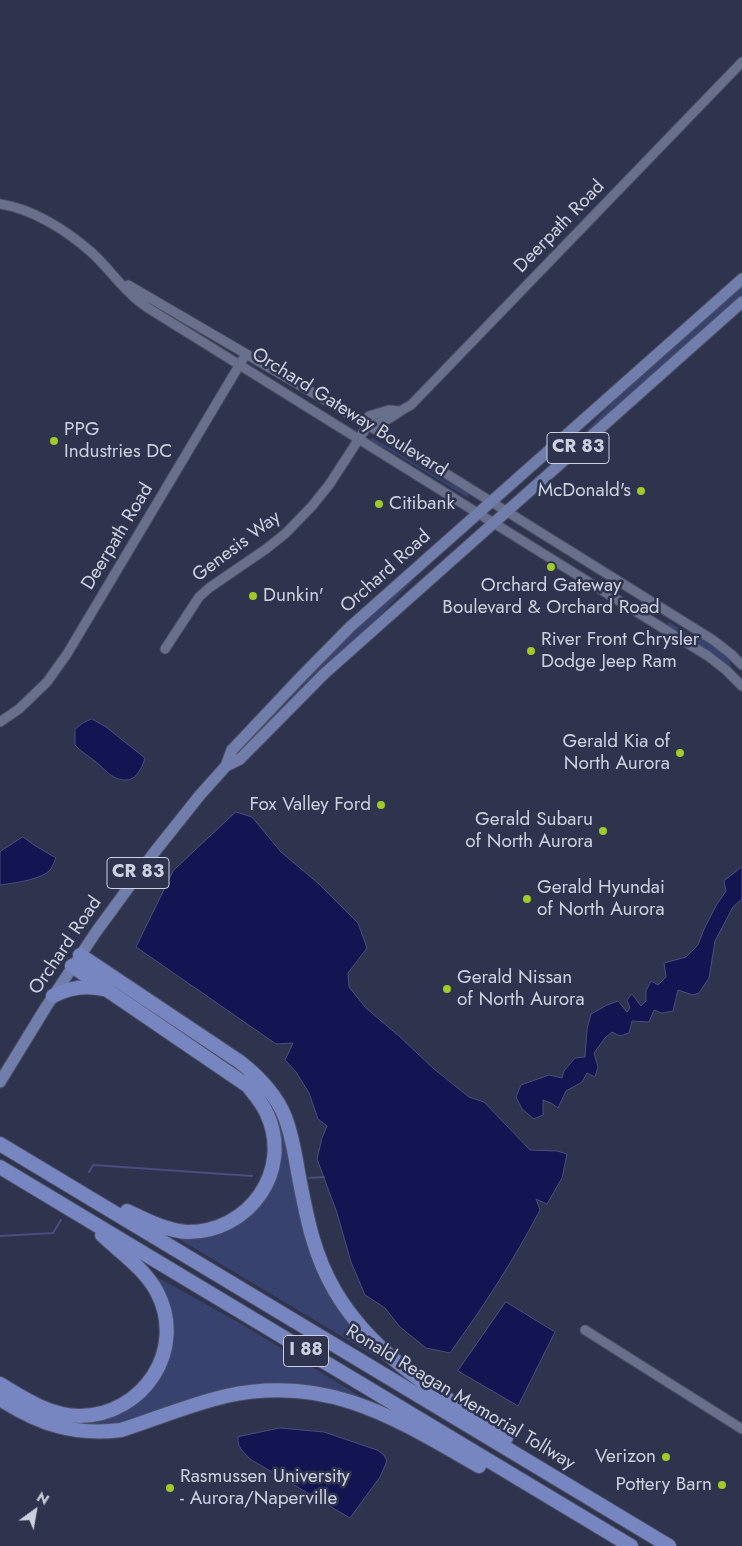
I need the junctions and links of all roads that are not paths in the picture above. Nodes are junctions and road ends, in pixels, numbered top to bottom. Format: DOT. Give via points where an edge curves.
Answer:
graph roads {
  1 [pos="742,62"];
  2 [pos="0,204"];
  3 [pos="117,278"];
  4 [pos="742,280"];
  5 [pos="742,302"];
  6 [pos="246,354"];
  7 [pos="240,364"];
  8 [pos="368,425"];
  9 [pos="358,439"];
  10 [pos="491,502"];
  11 [pos="507,511"];
  12 [pos="478,514"];
  13 [pos="493,523"];
  14 [pos="166,649"];
  15 [pos="742,665"];
  16 [pos="742,686"];
  17 [pos="0,722"];
  18 [pos="226,766"];
  19 [pos="76,961"];
  20 [pos="107,990"];
  21 [pos="53,996"];
  22 [pos="0,1082"];
  23 [pos="0,1144"];
  24 [pos="0,1167"];
  25 [pos="78,1190"];
  26 [pos="77,1213"];
  27 [pos="585,1330"];
  28 [pos="0,1384"];
  29 [pos="0,1399"];
  30 [pos="742,1429"];
  31 [pos="524,1459"];
  32 [pos="535,1489"];
  33 [pos="631,1546"];
  34 [pos="669,1546"];
  1 -- 8 [label="street, Deerpath Road" via="411,405 391,419"];
  2 -- 3 [label="street, Orchard Gateway Boulevard" via="14,206 36,216 70,236 92,252"];
  3 -- 6 [label="street, Orchard Gateway Boulevard"];
  3 -- 7 [label="street, Orchard Gateway Boulevard" via="148,308"];
  4 -- 10 [label="main road, Orchard Road / CR 83"];
  5 -- 11 [label="main road, Orchard Road / CR 83"];
  6 -- 7 [label="street, Deerpath Road"];
  6 -- 8 [label="street, Orchard Gateway Boulevard"];
  7 -- 9 [label="street, Orchard Gateway Boulevard"];
  7 -- 17 [label="street, Deerpath Road" via="67,654 47,682"];
  8 -- 9 [label="street, Genesis Way"];
  8 -- 10 [label="street, Orchard Gateway Boulevard"];
  9 -- 12 [label="street, Orchard Gateway Boulevard"];
  9 -- 14 [label="street, Genesis Way" via="312,506 286,533 199,597"];
  10 -- 11 [label="street, Orchard Gateway Boulevard"];
  10 -- 12 [label="main road, Orchard Road / CR 83"];
  11 -- 13 [label="main road, Orchard Road / CR 83"];
  11 -- 15 [label="street, Orchard Gateway Boulevard" via="714,640"];
  12 -- 13 [label="street, Orchard Gateway Boulevard"];
  12 -- 18 [label="main road, Orchard Road / CR 83" via="350,627 232,750"];
  13 -- 16 [label="street, Orchard Gateway Boulevard" via="708,656"];
  13 -- 18 [label="main road, Orchard Road / CR 83" via="324,674 240,759"];
  18 -- 19 [label="main road, Orchard Road / CR 83" via="153,854"];
  19 -- 20 [label="highway"];
  19 -- 21 [label="main road, Orchard Road / CR 83"];
  19 -- 31 [label="highway" via="212,1042 261,1080 284,1116 316,1250 346,1309 388,1355 509,1440"];
  20 -- 21 [label="highway" via="84,986"];
  20 -- 25 [label="highway" via="248,1086 260,1100 271,1126 273,1163 266,1184 246,1211 225,1224 201,1231 170,1229"];
  21 -- 22 [label="main road, Orchard Road / CR 83"];
  23 -- 25 [label="highway, Ronald Reagan Memorial Tollway / I 88"];
  24 -- 26 [label="highway, Ronald Reagan Memorial Tollway / I 88"];
  25 -- 31 [label="highway, Ronald Reagan Memorial Tollway / I 88"];
  26 -- 28 [label="highway" via="140,1269 157,1291 166,1333 158,1368 142,1391 126,1403 86,1416 35,1405"];
  26 -- 32 [label="highway, Ronald Reagan Memorial Tollway / I 88"];
  27 -- 30 [label="street"];
  29 -- 32 [label="highway" via="29,1417 61,1427 105,1432 121,1430 224,1396 270,1391 308,1392 372,1408 491,1472"];
  31 -- 34 [label="highway, Ronald Reagan Memorial Tollway / I 88"];
  32 -- 33 [label="highway, Ronald Reagan Memorial Tollway / I 88"];
}
